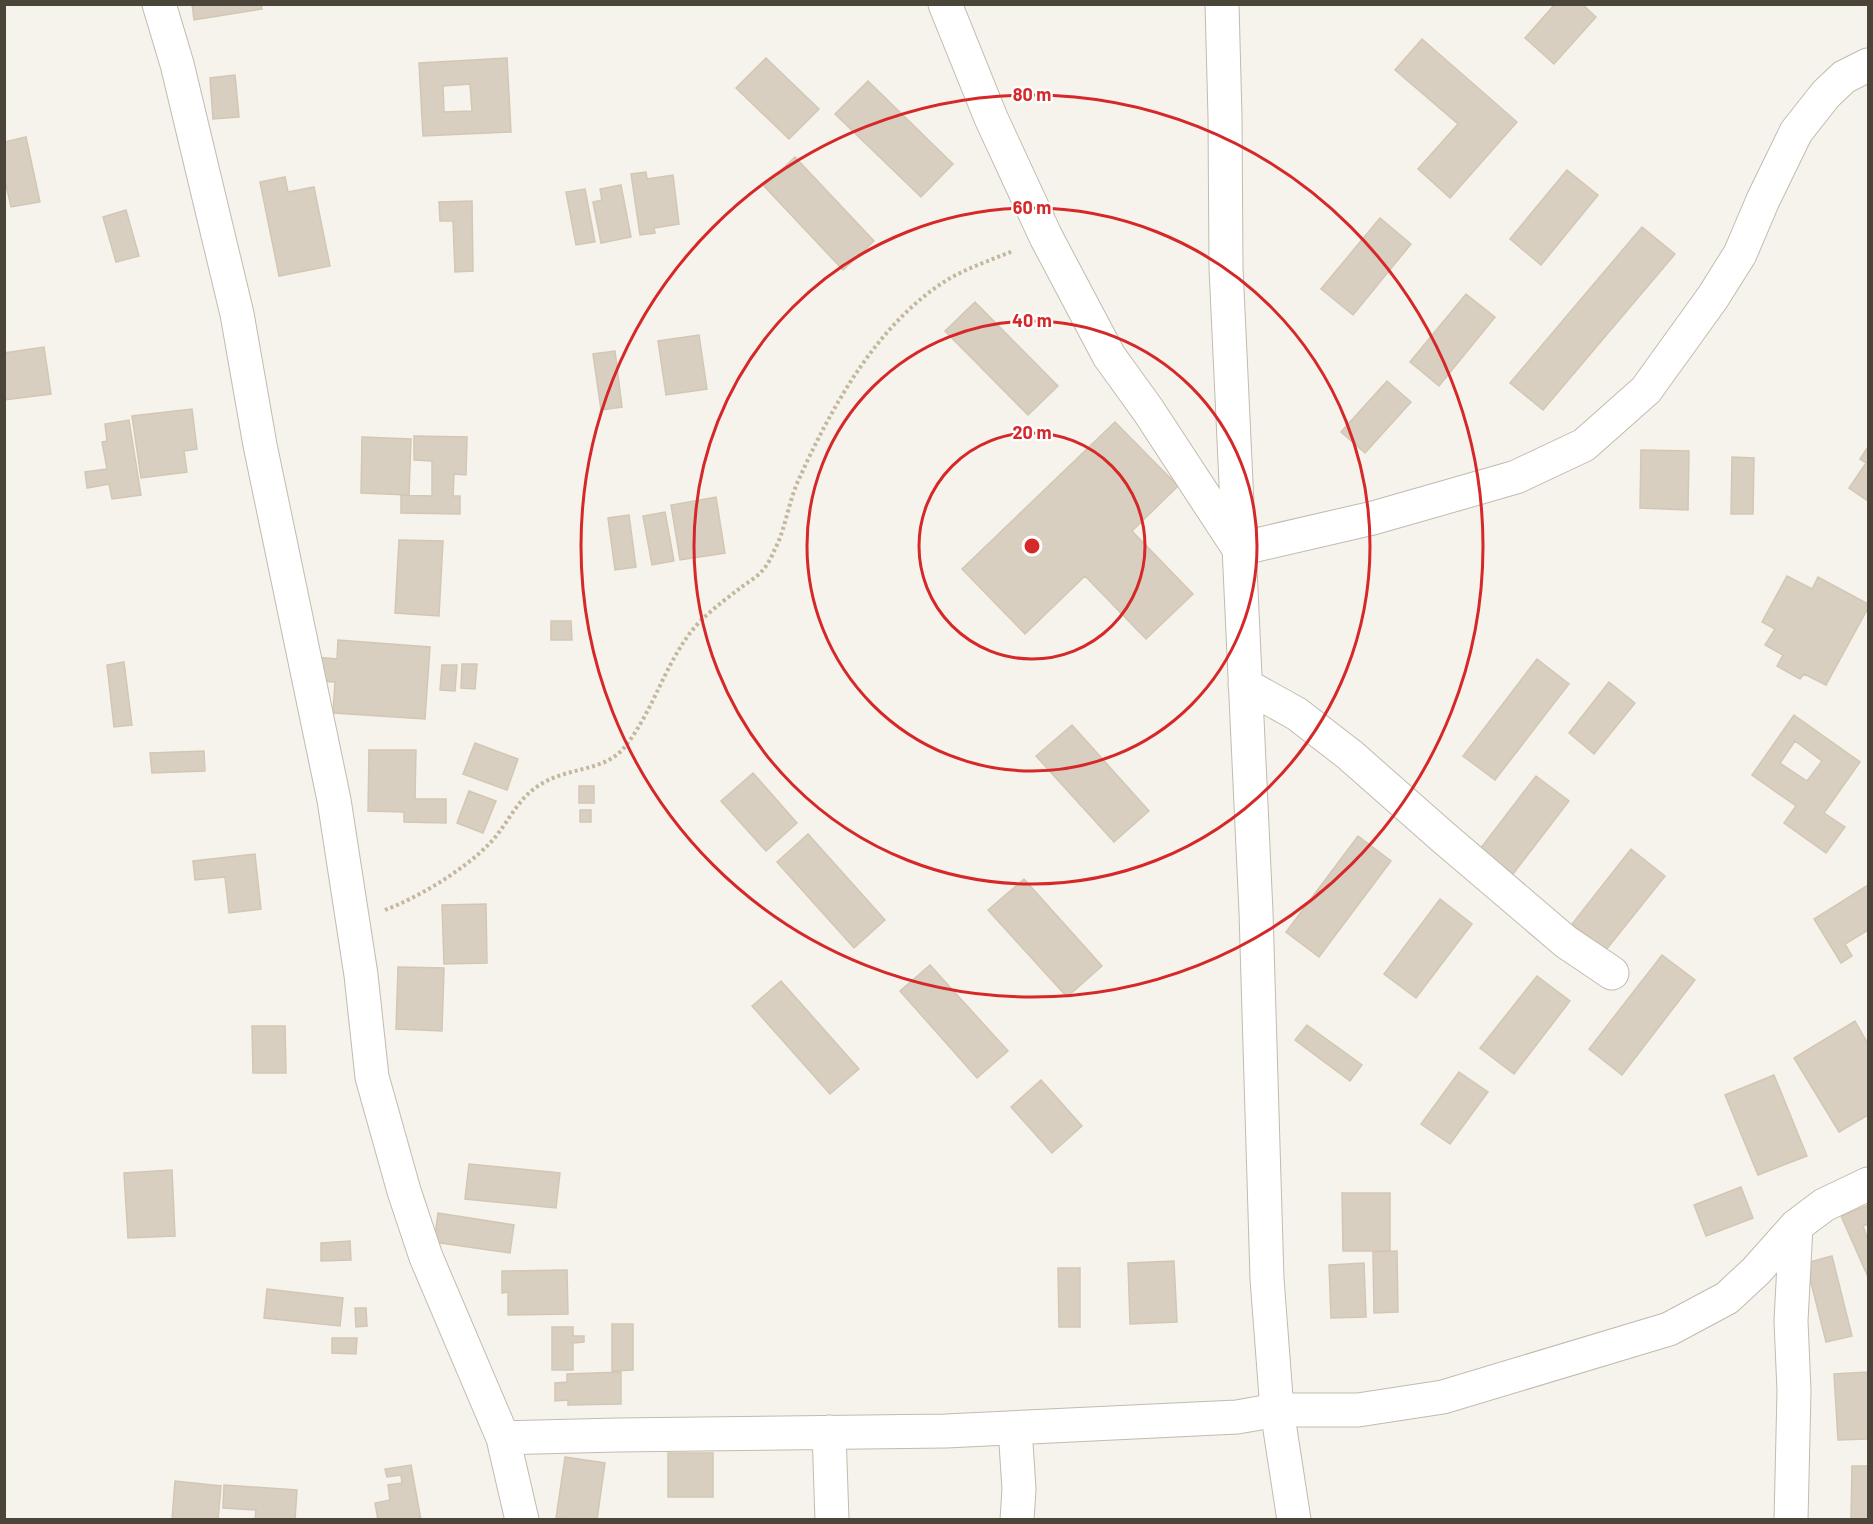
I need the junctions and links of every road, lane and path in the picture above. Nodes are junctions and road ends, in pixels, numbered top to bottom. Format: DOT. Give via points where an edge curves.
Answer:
graph roads {
  1 [pos="159,4"];
  2 [pos="945,4"];
  3 [pos="1222,4"];
  4 [pos="1869,65"];
  5 [pos="1046,237"];
  6 [pos="1239,549"];
  7 [pos="1245,685"];
  8 [pos="353,922"];
  9 [pos="1612,973"];
  10 [pos="1869,1184"];
  11 [pos="1796,1227"];
  12 [pos="1277,1410"];
  13 [pos="1016,1428"];
  14 [pos="829,1432"];
  15 [pos="503,1438"];
  16 [pos="522,1520"];
  17 [pos="832,1520"];
  18 [pos="1017,1520"];
  19 [pos="1294,1520"];
  20 [pos="1791,1520"];
  1 -- 8 [label="street" via="237,314 333,800"];
  2 -- 5 [label="street"];
  3 -- 6 [label="street" via="1226,268"];
  4 -- 6 [label="street" via="1838,82 1796,132 1740,254 1713,297 1646,390 1584,445 1516,477 1372,518"];
  5 -- 6 [label="street" via="1109,356"];
  5 -- 8 [label="path" via="948,280 904,313 870,354 798,481 771,557 762,571 710,612 690,634 622,750 597,766 558,774 536,786 490,843 468,862 395,906"];
  6 -- 7 [label="street"];
  7 -- 9 [label="street" via="1297,714 1350,754 1566,942"];
  7 -- 12 [label="street" via="1267,1279"];
  8 -- 15 [label="street" via="372,1077 404,1191 426,1257"];
  10 -- 11 [label="street" via="1824,1205"];
  11 -- 12 [label="street" via="1727,1298 1669,1329 1443,1397 1358,1410"];
  11 -- 20 [label="street" via="1791,1321"];
  12 -- 13 [label="street" via="1237,1417"];
  12 -- 19 [label="street"];
  13 -- 14 [label="street"];
  13 -- 18 [label="street"];
  14 -- 15 [label="street"];
  14 -- 17 [label="street"];
  15 -- 16 [label="street"];
}
